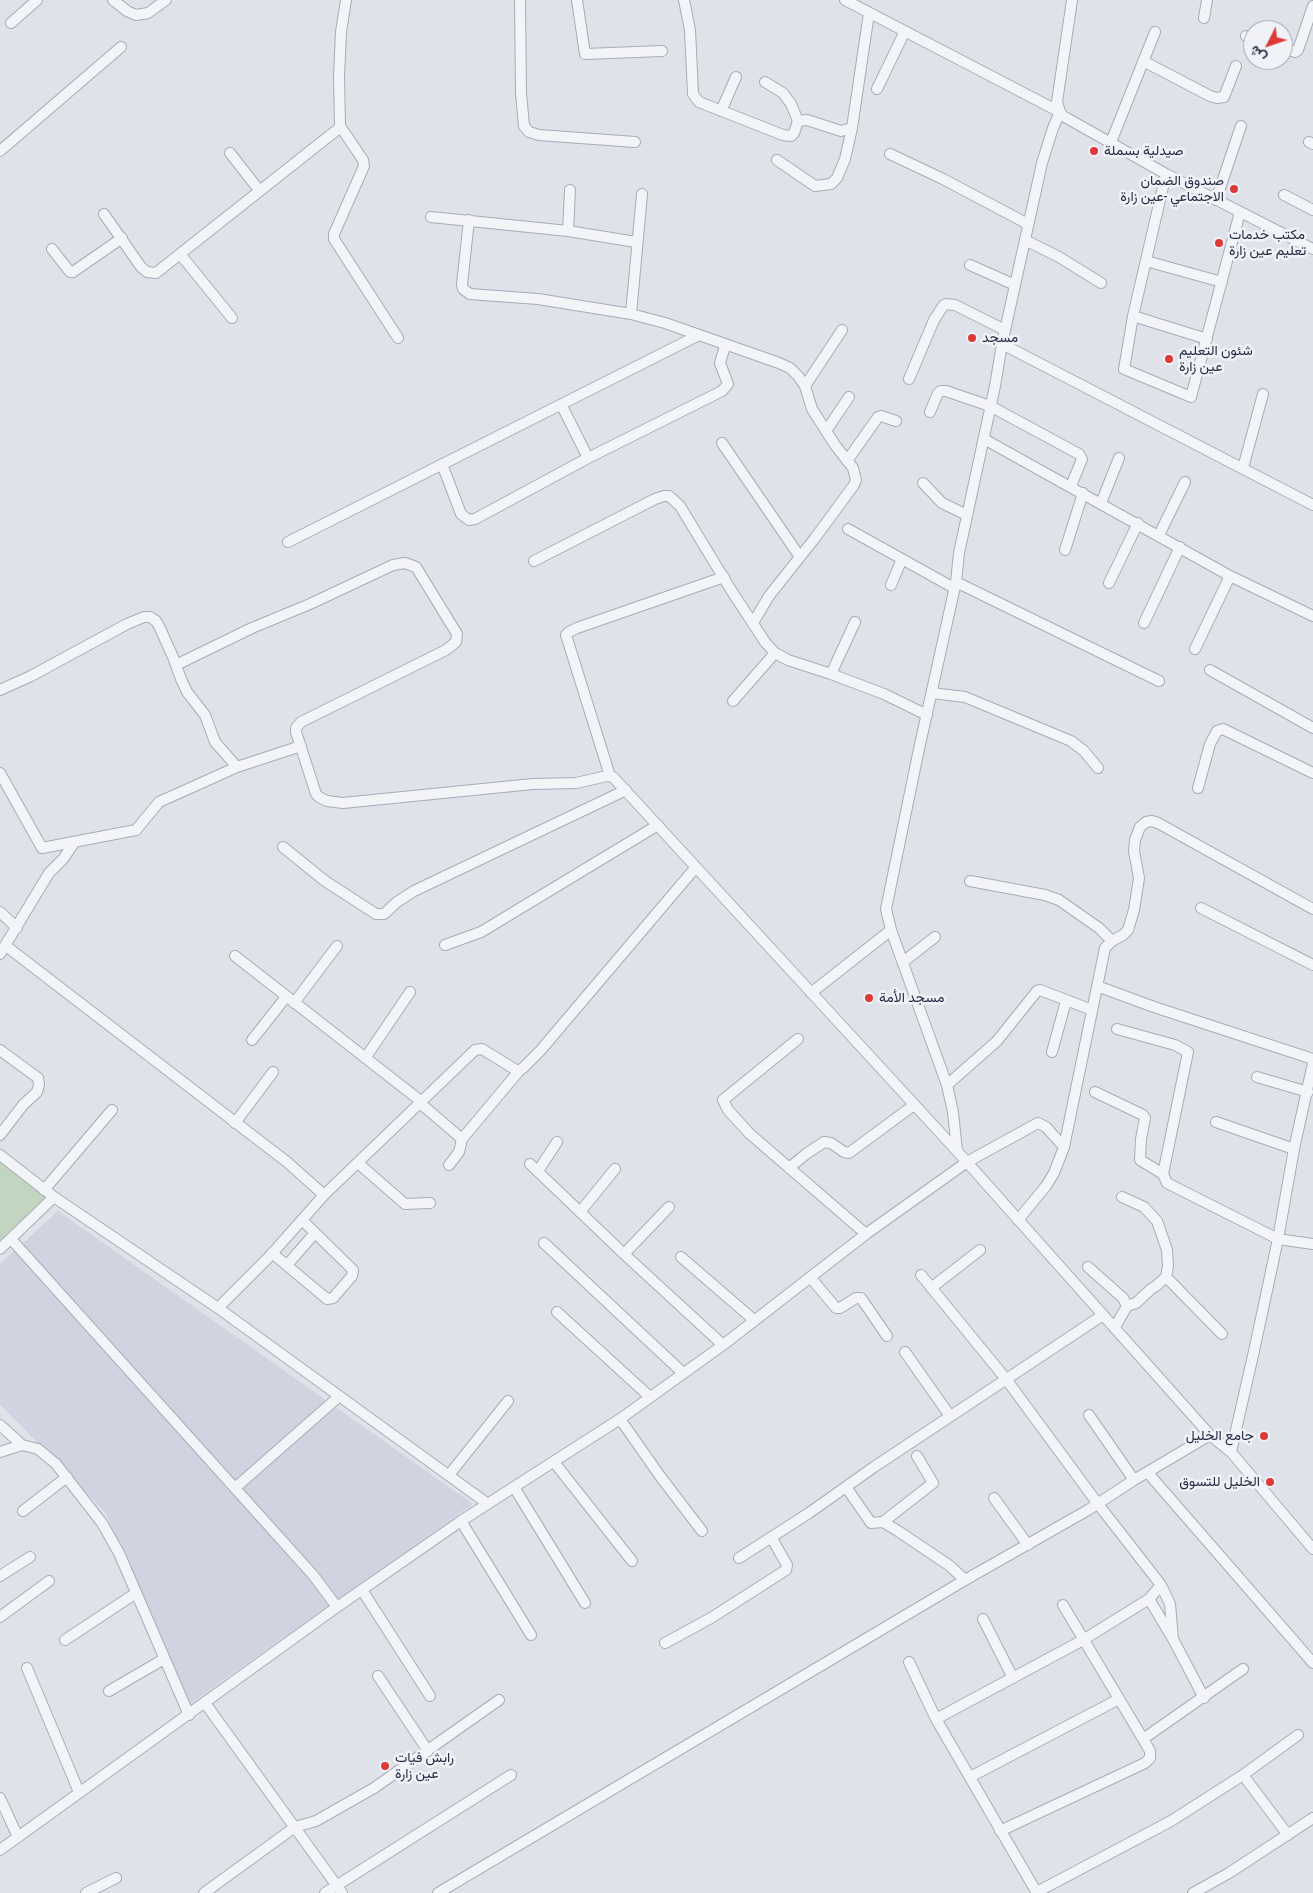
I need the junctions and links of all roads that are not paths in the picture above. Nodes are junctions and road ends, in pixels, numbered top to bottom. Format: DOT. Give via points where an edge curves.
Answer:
graph roads {
  1 [pos="37,0"];
  2 [pos="113,0"];
  3 [pos="166,0"];
  4 [pos="346,0"];
  5 [pos="520,0"];
  6 [pos="577,0"];
  7 [pos="684,0"];
  8 [pos="845,0"];
  9 [pos="1061,0"];
  10 [pos="1207,0"];
  11 [pos="1071,2"];
  12 [pos="1313,6"];
  13 [pos="870,13"];
  14 [pos="1204,18"];
  15 [pos="11,23"];
  16 [pos="904,30"];
  17 [pos="1155,32"];
  18 [pos="121,47"];
  19 [pos="662,51"];
  20 [pos="1293,51"];
  21 [pos="1143,61"];
  22 [pos="1236,66"];
  23 [pos="736,77"];
  24 [pos="765,82"];
  25 [pos="877,89"];
  26 [pos="721,111"];
  27 [pos="1060,112"];
  28 [pos="798,121"];
  29 [pos="340,126"];
  30 [pos="1241,126"];
  31 [pos="852,128"];
  32 [pos="635,142"];
  33 [pos="1111,142"];
  34 [pos="0,151"];
  35 [pos="230,153"];
  36 [pos="890,154"];
  37 [pos="777,160"];
  38 [pos="1166,174"];
  39 [pos="259,190"];
  40 [pos="570,190"];
  41 [pos="642,194"];
  42 [pos="1284,195"];
  43 [pos="1216,200"];
  44 [pos="1313,210"];
  45 [pos="1240,212"];
  46 [pos="104,214"];
  47 [pos="431,217"];
  48 [pos="470,220"];
  49 [pos="1028,224"];
  50 [pos="568,231"];
  51 [pos="122,238"];
  52 [pos="1025,240"];
  53 [pos="636,242"];
  54 [pos="52,249"];
  55 [pos="1313,249"];
  56 [pos="180,254"];
  57 [pos="1146,262"];
  58 [pos="970,265"];
  59 [pos="1222,282"];
  60 [pos="1101,283"];
  61 [pos="1015,285"];
  62 [pos="631,314"];
  63 [pos="1133,316"];
  64 [pos="232,318"];
  65 [pos="842,330"];
  66 [pos="1005,330"];
  67 [pos="699,336"];
  68 [pos="398,338"];
  69 [pos="1207,339"];
  70 [pos="1002,344"];
  71 [pos="725,346"];
  72 [pos="909,379"];
  73 [pos="805,386"];
  74 [pos="1263,394"];
  75 [pos="849,397"];
  76 [pos="562,406"];
  77 [pos="990,406"];
  78 [pos="930,412"];
  79 [pos="896,421"];
  80 [pos="826,431"];
  81 [pos="984,439"];
  82 [pos="722,444"];
  83 [pos="588,458"];
  84 [pos="1119,458"];
  85 [pos="847,461"];
  86 [pos="442,464"];
  87 [pos="1243,468"];
  88 [pos="1185,482"];
  89 [pos="923,483"];
  90 [pos="1071,486"];
  91 [pos="1083,493"];
  92 [pos="1101,503"];
  93 [pos="1313,505"];
  94 [pos="968,515"];
  95 [pos="1138,523"];
  96 [pos="848,529"];
  97 [pos="1159,535"];
  98 [pos="288,542"];
  99 [pos="1180,547"];
  100 [pos="1066,550"];
  101 [pos="800,557"];
  102 [pos="902,559"];
  103 [pos="534,561"];
  104 [pos="1230,576"];
  105 [pos="724,577"];
  106 [pos="1109,584"];
  107 [pos="891,585"];
  108 [pos="955,585"];
  109 [pos="1313,616"];
  110 [pos="855,622"];
  111 [pos="753,623"];
  112 [pos="1144,623"];
  113 [pos="1195,649"];
  114 [pos="775,653"];
  115 [pos="176,665"];
  116 [pos="1210,670"];
  117 [pos="831,674"];
  118 [pos="1160,681"];
  119 [pos="0,690"];
  120 [pos="932,692"];
  121 [pos="733,701"];
  122 [pos="927,715"];
  123 [pos="1313,728"];
  124 [pos="301,746"];
  125 [pos="237,767"];
  126 [pos="1098,768"];
  127 [pos="0,773"];
  128 [pos="1313,773"];
  129 [pos="610,776"];
  130 [pos="1198,788"];
  131 [pos="626,790"];
  132 [pos="658,825"];
  133 [pos="74,843"];
  134 [pos="282,847"];
  135 [pos="696,867"];
  136 [pos="970,881"];
  137 [pos="1201,908"];
  138 [pos="1313,909"];
  139 [pos="0,912"];
  140 [pos="17,928"];
  141 [pos="891,930"];
  142 [pos="935,937"];
  143 [pos="1112,940"];
  144 [pos="445,945"];
  145 [pos="337,946"];
  146 [pos="3,950"];
  147 [pos="235,956"];
  148 [pos="903,962"];
  149 [pos="1313,965"];
  150 [pos="1097,986"];
  151 [pos="410,992"];
  152 [pos="811,993"];
  153 [pos="290,1000"];
  154 [pos="1066,1001"];
  155 [pos="1092,1010"];
  156 [pos="1117,1029"];
  157 [pos="798,1039"];
  158 [pos="252,1040"];
  159 [pos="0,1050"];
  160 [pos="1052,1052"];
  161 [pos="366,1057"];
  162 [pos="1313,1059"];
  163 [pos="1313,1063"];
  164 [pos="520,1071"];
  165 [pos="273,1072"];
  166 [pos="1256,1077"];
  167 [pos="947,1085"];
  168 [pos="1095,1092"];
  169 [pos="1308,1092"];
  170 [pos="421,1103"];
  171 [pos="914,1105"];
  172 [pos="112,1110"];
  173 [pos="1216,1122"];
  174 [pos="235,1123"];
  175 [pos="0,1135"];
  176 [pos="462,1138"];
  177 [pos="557,1142"];
  178 [pos="1064,1147"];
  179 [pos="1294,1149"];
  180 [pos="957,1150"];
  181 [pos="0,1155"];
  182 [pos="967,1162"];
  183 [pos="358,1163"];
  184 [pos="449,1165"];
  185 [pos="789,1168"];
  186 [pos="615,1169"];
  187 [pos="1162,1174"];
  188 [pos="44,1190"];
  189 [pos="324,1196"];
  190 [pos="54,1197"];
  191 [pos="1122,1197"];
  192 [pos="430,1203"];
  193 [pos="669,1207"];
  194 [pos="580,1212"];
  195 [pos="302,1220"];
  196 [pos="1018,1220"];
  197 [pos="315,1233"];
  198 [pos="866,1234"];
  199 [pos="11,1238"];
  200 [pos="1278,1239"];
  201 [pos="544,1243"];
  202 [pos="1313,1244"];
  203 [pos="0,1249"];
  204 [pos="980,1250"];
  205 [pos="272,1253"];
  206 [pos="624,1254"];
  207 [pos="681,1257"];
  208 [pos="287,1265"];
  209 [pos="1088,1267"];
  210 [pos="921,1275"];
  211 [pos="810,1277"];
  212 [pos="1166,1277"];
  213 [pos="931,1288"];
  214 [pos="1126,1306"];
  215 [pos="218,1308"];
  216 [pos="557,1312"];
  217 [pos="1103,1315"];
  218 [pos="754,1320"];
  219 [pos="1115,1327"];
  220 [pos="1222,1334"];
  221 [pos="887,1336"];
  222 [pos="723,1345"];
  223 [pos="905,1352"];
  224 [pos="683,1373"];
  225 [pos="1006,1379"];
  226 [pos="650,1397"];
  227 [pos="335,1400"];
  228 [pos="508,1402"];
  229 [pos="1088,1415"];
  230 [pos="950,1416"];
  231 [pos="620,1418"];
  232 [pos="0,1426"];
  233 [pos="1210,1435"];
  234 [pos="22,1445"];
  235 [pos="0,1452"];
  236 [pos="1231,1452"];
  237 [pos="917,1456"];
  238 [pos="554,1462"];
  239 [pos="1148,1473"];
  240 [pos="449,1475"];
  241 [pos="67,1478"];
  242 [pos="1134,1480"];
  243 [pos="846,1486"];
  244 [pos="514,1487"];
  245 [pos="235,1488"];
  246 [pos="994,1498"];
  247 [pos="488,1504"];
  248 [pos="1098,1504"];
  249 [pos="23,1511"];
  250 [pos="461,1521"];
  251 [pos="883,1522"];
  252 [pos="702,1531"];
  253 [pos="771,1537"];
  254 [pos="1028,1545"];
  255 [pos="1313,1549"];
  256 [pos="30,1557"];
  257 [pos="739,1558"];
  258 [pos="632,1561"];
  259 [pos="0,1576"];
  260 [pos="966,1580"];
  261 [pos="49,1581"];
  262 [pos="1161,1585"];
  263 [pos="362,1590"];
  264 [pos="136,1593"];
  265 [pos="1149,1599"];
  266 [pos="585,1603"];
  267 [pos="1063,1605"];
  268 [pos="337,1607"];
  269 [pos="0,1617"];
  270 [pos="984,1619"];
  271 [pos="531,1635"];
  272 [pos="1173,1639"];
  273 [pos="65,1640"];
  274 [pos="1083,1640"];
  275 [pos="665,1643"];
  276 [pos="164,1659"];
  277 [pos="909,1662"];
  278 [pos="1313,1664"];
  279 [pos="27,1668"];
  280 [pos="1243,1669"];
  281 [pos="378,1676"];
  282 [pos="1013,1678"];
  283 [pos="109,1691"];
  284 [pos="430,1696"];
  285 [pos="1204,1698"];
  286 [pos="1119,1699"];
  287 [pos="499,1700"];
  288 [pos="205,1703"];
  289 [pos="189,1715"];
  290 [pos="936,1718"];
  291 [pos="1298,1735"];
  292 [pos="1143,1739"];
  293 [pos="428,1751"];
  294 [pos="512,1775"];
  295 [pos="1243,1775"];
  296 [pos="970,1777"];
  297 [pos="79,1792"];
  298 [pos="0,1798"];
  299 [pos="1313,1818"];
  300 [pos="295,1827"];
  301 [pos="1000,1831"];
  302 [pos="1288,1835"];
  303 [pos="18,1837"];
  304 [pos="0,1850"];
  305 [pos="116,1878"];
  306 [pos="339,1889"];
  307 [pos="86,1893"];
  308 [pos="204,1893"];
  309 [pos="325,1893"];
  310 [pos="438,1893"];
  311 [pos="1037,1893"];
  312 [pos="1193,1893"];
  1 -- 15 [label="street"];
  2 -- 3 [label="street" via="136,15 148,13"];
  4 -- 29 [label="street" via="341,32"];
  5 -- 32 [label="street" via="520,93 524,126 529,132 539,135"];
  6 -- 19 [label="street" via="585,54"];
  7 -- 26 [label="street" via="690,30 693,94 699,102"];
  8 -- 13 [label="street"];
  9 -- 11 [label="street"];
  10 -- 14 [label="street"];
  11 -- 27 [label="street" via="1057,102"];
  12 -- 20 [label="street" via="1298,50"];
  13 -- 16 [label="street"];
  13 -- 31 [label="street"];
  16 -- 25 [label="street"];
  16 -- 27 [label="street"];
  17 -- 21 [label="street"];
  18 -- 34 [label="street"];
  21 -- 22 [label="street" via="1216,98 1224,97"];
  21 -- 33 [label="street"];
  23 -- 26 [label="street"];
  24 -- 28 [label="street" via="783,93"];
  26 -- 28 [label="street" via="788,136 794,133"];
  27 -- 33 [label="street" via="1068,120"];
  27 -- 49 [label="street" via="1046,150"];
  28 -- 31 [label="street" via="807,120 841,131"];
  29 -- 39 [label="street"];
  29 -- 68 [label="street" via="364,166 334,239"];
  30 -- 43 [label="street"];
  31 -- 37 [label="street" via="846,159 831,184 815,186"];
  33 -- 38 [label="street"];
  35 -- 39 [label="street"];
  36 -- 49 [label="street"];
  38 -- 43 [label="street"];
  38 -- 57 [label="street"];
  39 -- 56 [label="street"];
  40 -- 50 [label="street"];
  41 -- 53 [label="street"];
  42 -- 44 [label="street"];
  43 -- 45 [label="street"];
  45 -- 55 [label="street"];
  45 -- 59 [label="street"];
  46 -- 51 [label="street"];
  47 -- 48 [label="street"];
  48 -- 50 [label="street"];
  48 -- 62 [label="street" via="462,284 470,294 538,299"];
  49 -- 52 [label="street"];
  50 -- 53 [label="street"];
  51 -- 54 [label="street" via="73,272"];
  51 -- 56 [label="street" via="142,268 151,274"];
  52 -- 60 [label="street"];
  52 -- 61 [label="street"];
  53 -- 62 [label="street"];
  56 -- 64 [label="street"];
  57 -- 59 [label="street"];
  57 -- 63 [label="street"];
  58 -- 61 [label="street"];
  59 -- 69 [label="street"];
  61 -- 66 [label="street"];
  62 -- 67 [label="street"];
  63 -- 69 [label="street"];
  63 -- 69 [label="street" via="1124,370 1192,397"];
  65 -- 73 [label="street"];
  66 -- 70 [label="street"];
  66 -- 72 [label="street" via="955,305 946,304 934,320"];
  67 -- 71 [label="street"];
  67 -- 76 [label="street"];
  70 -- 77 [label="street"];
  70 -- 87 [label="street"];
  71 -- 73 [label="street" via="790,368"];
  71 -- 83 [label="street" via="720,363 728,384 726,388"];
  73 -- 80 [label="street" via="812,409"];
  74 -- 87 [label="street"];
  75 -- 80 [label="street"];
  76 -- 83 [label="street"];
  76 -- 86 [label="street"];
  77 -- 78 [label="street" via="941,391"];
  77 -- 81 [label="street"];
  77 -- 90 [label="street" via="1079,454 1082,459"];
  79 -- 85 [label="street" via="878,417"];
  80 -- 85 [label="street"];
  81 -- 90 [label="street"];
  81 -- 94 [label="street"];
  82 -- 101 [label="street"];
  83 -- 86 [label="street" via="469,520 461,514"];
  84 -- 92 [label="street"];
  85 -- 101 [label="street" via="855,474 854,485"];
  86 -- 98 [label="street"];
  87 -- 93 [label="street"];
  88 -- 97 [label="street"];
  89 -- 94 [label="street" via="942,503"];
  90 -- 91 [label="street"];
  91 -- 92 [label="street"];
  91 -- 100 [label="street"];
  92 -- 95 [label="street"];
  94 -- 108 [label="street"];
  95 -- 97 [label="street"];
  95 -- 106 [label="street"];
  96 -- 102 [label="street"];
  97 -- 99 [label="street"];
  99 -- 104 [label="street"];
  99 -- 112 [label="street"];
  101 -- 111 [label="street" via="769,596"];
  102 -- 107 [label="street"];
  102 -- 108 [label="street"];
  103 -- 105 [label="street" via="669,496 680,506"];
  104 -- 109 [label="street"];
  104 -- 113 [label="street"];
  105 -- 111 [label="street"];
  105 -- 129 [label="street" via="577,628 566,635"];
  108 -- 118 [label="street"];
  108 -- 120 [label="street"];
  110 -- 117 [label="street"];
  111 -- 114 [label="street"];
  114 -- 117 [label="street"];
  114 -- 121 [label="street"];
  115 -- 119 [label="street" via="156,621 144,617"];
  115 -- 124 [label="street" via="393,565 411,564 446,612 457,634 456,642 446,650 307,717 296,728"];
  115 -- 125 [label="street" via="187,692 205,715 215,742"];
  116 -- 123 [label="street"];
  117 -- 122 [label="street"];
  120 -- 122 [label="street"];
  120 -- 126 [label="street" via="965,697 1071,741"];
  122 -- 141 [label="street" via="886,909"];
  124 -- 125 [label="street"];
  124 -- 129 [label="street" via="316,794 333,803 533,784 576,783"];
  125 -- 133 [label="street" via="159,802 136,830"];
  127 -- 133 [label="street" via="42,848"];
  128 -- 130 [label="street" via="1223,729 1217,731 1210,744"];
  129 -- 131 [label="street"];
  131 -- 132 [label="street"];
  131 -- 134 [label="street" via="414,891 384,914 376,914 325,882"];
  132 -- 135 [label="street"];
  132 -- 144 [label="street" via="481,932"];
  133 -- 140 [label="street" via="49,872"];
  135 -- 152 [label="street"];
  135 -- 164 [label="street"];
  136 -- 143 [label="street" via="1058,900"];
  137 -- 149 [label="street"];
  138 -- 143 [label="street" via="1152,821 1140,826 1135,840 1139,878 1130,925 1123,935"];
  139 -- 140 [label="street"];
  140 -- 146 [label="street"];
  141 -- 148 [label="street"];
  141 -- 152 [label="street"];
  142 -- 148 [label="street"];
  143 -- 150 [label="street" via="1105,948"];
  145 -- 153 [label="street"];
  146 -- 174 [label="street"];
  147 -- 153 [label="street"];
  148 -- 167 [label="street"];
  150 -- 155 [label="street"];
  150 -- 162 [label="street"];
  151 -- 161 [label="street"];
  152 -- 171 [label="street"];
  153 -- 158 [label="street"];
  153 -- 161 [label="street"];
  154 -- 155 [label="street"];
  154 -- 160 [label="street"];
  154 -- 167 [label="street" via="1037,991 997,1041"];
  155 -- 178 [label="street"];
  156 -- 187 [label="street" via="1188,1052"];
  157 -- 185 [label="street" via="723,1100 750,1134"];
  159 -- 175 [label="street" via="38,1078 39,1085 37,1092"];
  161 -- 170 [label="street"];
  163 -- 169 [label="street"];
  164 -- 170 [label="street" via="479,1049"];
  164 -- 176 [label="street"];
  165 -- 174 [label="street"];
  166 -- 169 [label="street"];
  167 -- 180 [label="street"];
  168 -- 187 [label="street" via="1143,1115 1140,1160"];
  169 -- 179 [label="street"];
  170 -- 176 [label="street"];
  170 -- 183 [label="street"];
  171 -- 180 [label="street"];
  171 -- 185 [label="street" via="849,1153 831,1142 824,1142"];
  172 -- 188 [label="street"];
  173 -- 179 [label="street"];
  174 -- 189 [label="street" via="287,1162"];
  176 -- 184 [label="street" via="459,1152"];
  177 -- 194 [label="street" via="534,1168"];
  178 -- 182 [label="street" via="1038,1123"];
  178 -- 196 [label="street" via="1046,1186"];
  179 -- 200 [label="street"];
  180 -- 182 [label="street"];
  181 -- 188 [label="street"];
  182 -- 196 [label="street"];
  182 -- 198 [label="street"];
  183 -- 189 [label="street"];
  183 -- 192 [label="street" via="405,1204"];
  185 -- 198 [label="street"];
  186 -- 194 [label="street"];
  187 -- 200 [label="street" via="1167,1183"];
  188 -- 190 [label="street"];
  189 -- 195 [label="street"];
  190 -- 199 [label="street"];
  190 -- 215 [label="street"];
  191 -- 212 [label="street" via="1144,1207 1157,1221 1166,1250"];
  193 -- 206 [label="street"];
  194 -- 206 [label="street"];
  195 -- 197 [label="street"];
  195 -- 205 [label="street"];
  196 -- 217 [label="street"];
  197 -- 208 [label="street"];
  197 -- 208 [label="street" via="353,1270 352,1276 333,1298 328,1299"];
  198 -- 211 [label="street"];
  199 -- 203 [label="street"];
  199 -- 245 [label="street"];
  200 -- 202 [label="street"];
  200 -- 236 [label="street"];
  201 -- 224 [label="street"];
  204 -- 213 [label="street"];
  205 -- 208 [label="street"];
  205 -- 215 [label="street"];
  206 -- 222 [label="street"];
  207 -- 218 [label="street"];
  209 -- 214 [label="street" via="1123,1298"];
  210 -- 213 [label="street"];
  211 -- 218 [label="street"];
  211 -- 221 [label="street" via="836,1308 861,1298"];
  212 -- 214 [label="street" via="1141,1300"];
  212 -- 220 [label="street"];
  213 -- 225 [label="street"];
  214 -- 219 [label="street"];
  215 -- 240 [label="street"];
  216 -- 226 [label="street"];
  217 -- 219 [label="street"];
  217 -- 225 [label="street"];
  218 -- 222 [label="street"];
  219 -- 233 [label="street"];
  222 -- 224 [label="street"];
  223 -- 230 [label="street"];
  224 -- 226 [label="street"];
  225 -- 230 [label="street"];
  225 -- 248 [label="street"];
  226 -- 231 [label="street"];
  227 -- 245 [label="street"];
  228 -- 240 [label="street"];
  229 -- 242 [label="street"];
  230 -- 243 [label="street"];
  231 -- 238 [label="street"];
  231 -- 252 [label="street"];
  232 -- 234 [label="street"];
  233 -- 236 [label="street"];
  233 -- 239 [label="street"];
  234 -- 235 [label="street"];
  234 -- 241 [label="street" via="38,1449"];
  236 -- 255 [label="street"];
  237 -- 251 [label="street" via="933,1483"];
  238 -- 244 [label="street"];
  238 -- 258 [label="street"];
  239 -- 242 [label="street"];
  239 -- 278 [label="street"];
  240 -- 247 [label="street"];
  241 -- 249 [label="street"];
  241 -- 264 [label="street" via="113,1541"];
  242 -- 248 [label="street"];
  243 -- 251 [label="street" via="871,1523"];
  243 -- 253 [label="street"];
  244 -- 247 [label="street"];
  244 -- 266 [label="street"];
  245 -- 268 [label="street" via="313,1575"];
  246 -- 254 [label="street"];
  247 -- 250 [label="street"];
  248 -- 254 [label="street"];
  248 -- 262 [label="street"];
  250 -- 263 [label="street"];
  250 -- 271 [label="street"];
  251 -- 260 [label="street" via="924,1546"];
  253 -- 257 [label="street"];
  253 -- 275 [label="street" via="787,1565 785,1572"];
  254 -- 260 [label="street"];
  256 -- 259 [label="street"];
  260 -- 310 [label="street"];
  261 -- 269 [label="street"];
  262 -- 265 [label="street"];
  262 -- 272 [label="street" via="1170,1604"];
  263 -- 268 [label="street"];
  263 -- 284 [label="street"];
  264 -- 273 [label="street"];
  264 -- 276 [label="street"];
  265 -- 272 [label="street"];
  265 -- 274 [label="street"];
  267 -- 274 [label="street"];
  268 -- 288 [label="street"];
  270 -- 282 [label="street"];
  272 -- 285 [label="street"];
  274 -- 282 [label="street"];
  274 -- 286 [label="street"];
  276 -- 283 [label="street"];
  276 -- 289 [label="street"];
  277 -- 290 [label="street"];
  279 -- 297 [label="street"];
  280 -- 285 [label="street"];
  281 -- 293 [label="street"];
  282 -- 290 [label="street"];
  285 -- 292 [label="street"];
  286 -- 292 [label="street"];
  286 -- 296 [label="street"];
  287 -- 293 [label="street"];
  288 -- 289 [label="street"];
  288 -- 300 [label="street"];
  289 -- 297 [label="street"];
  290 -- 296 [label="street"];
  291 -- 295 [label="street"];
  292 -- 301 [label="street" via="1150,1752 1146,1763"];
  293 -- 300 [label="street" via="374,1788 316,1821"];
  294 -- 306 [label="street"];
  295 -- 302 [label="street"];
  295 -- 311 [label="street" via="1171,1821"];
  296 -- 301 [label="street"];
  297 -- 303 [label="street"];
  298 -- 303 [label="street"];
  299 -- 302 [label="street"];
  300 -- 306 [label="street"];
  300 -- 308 [label="street"];
  301 -- 311 [label="street"];
  302 -- 312 [label="street"];
  303 -- 304 [label="street"];
  305 -- 307 [label="street"];
  306 -- 309 [label="street"];
}
